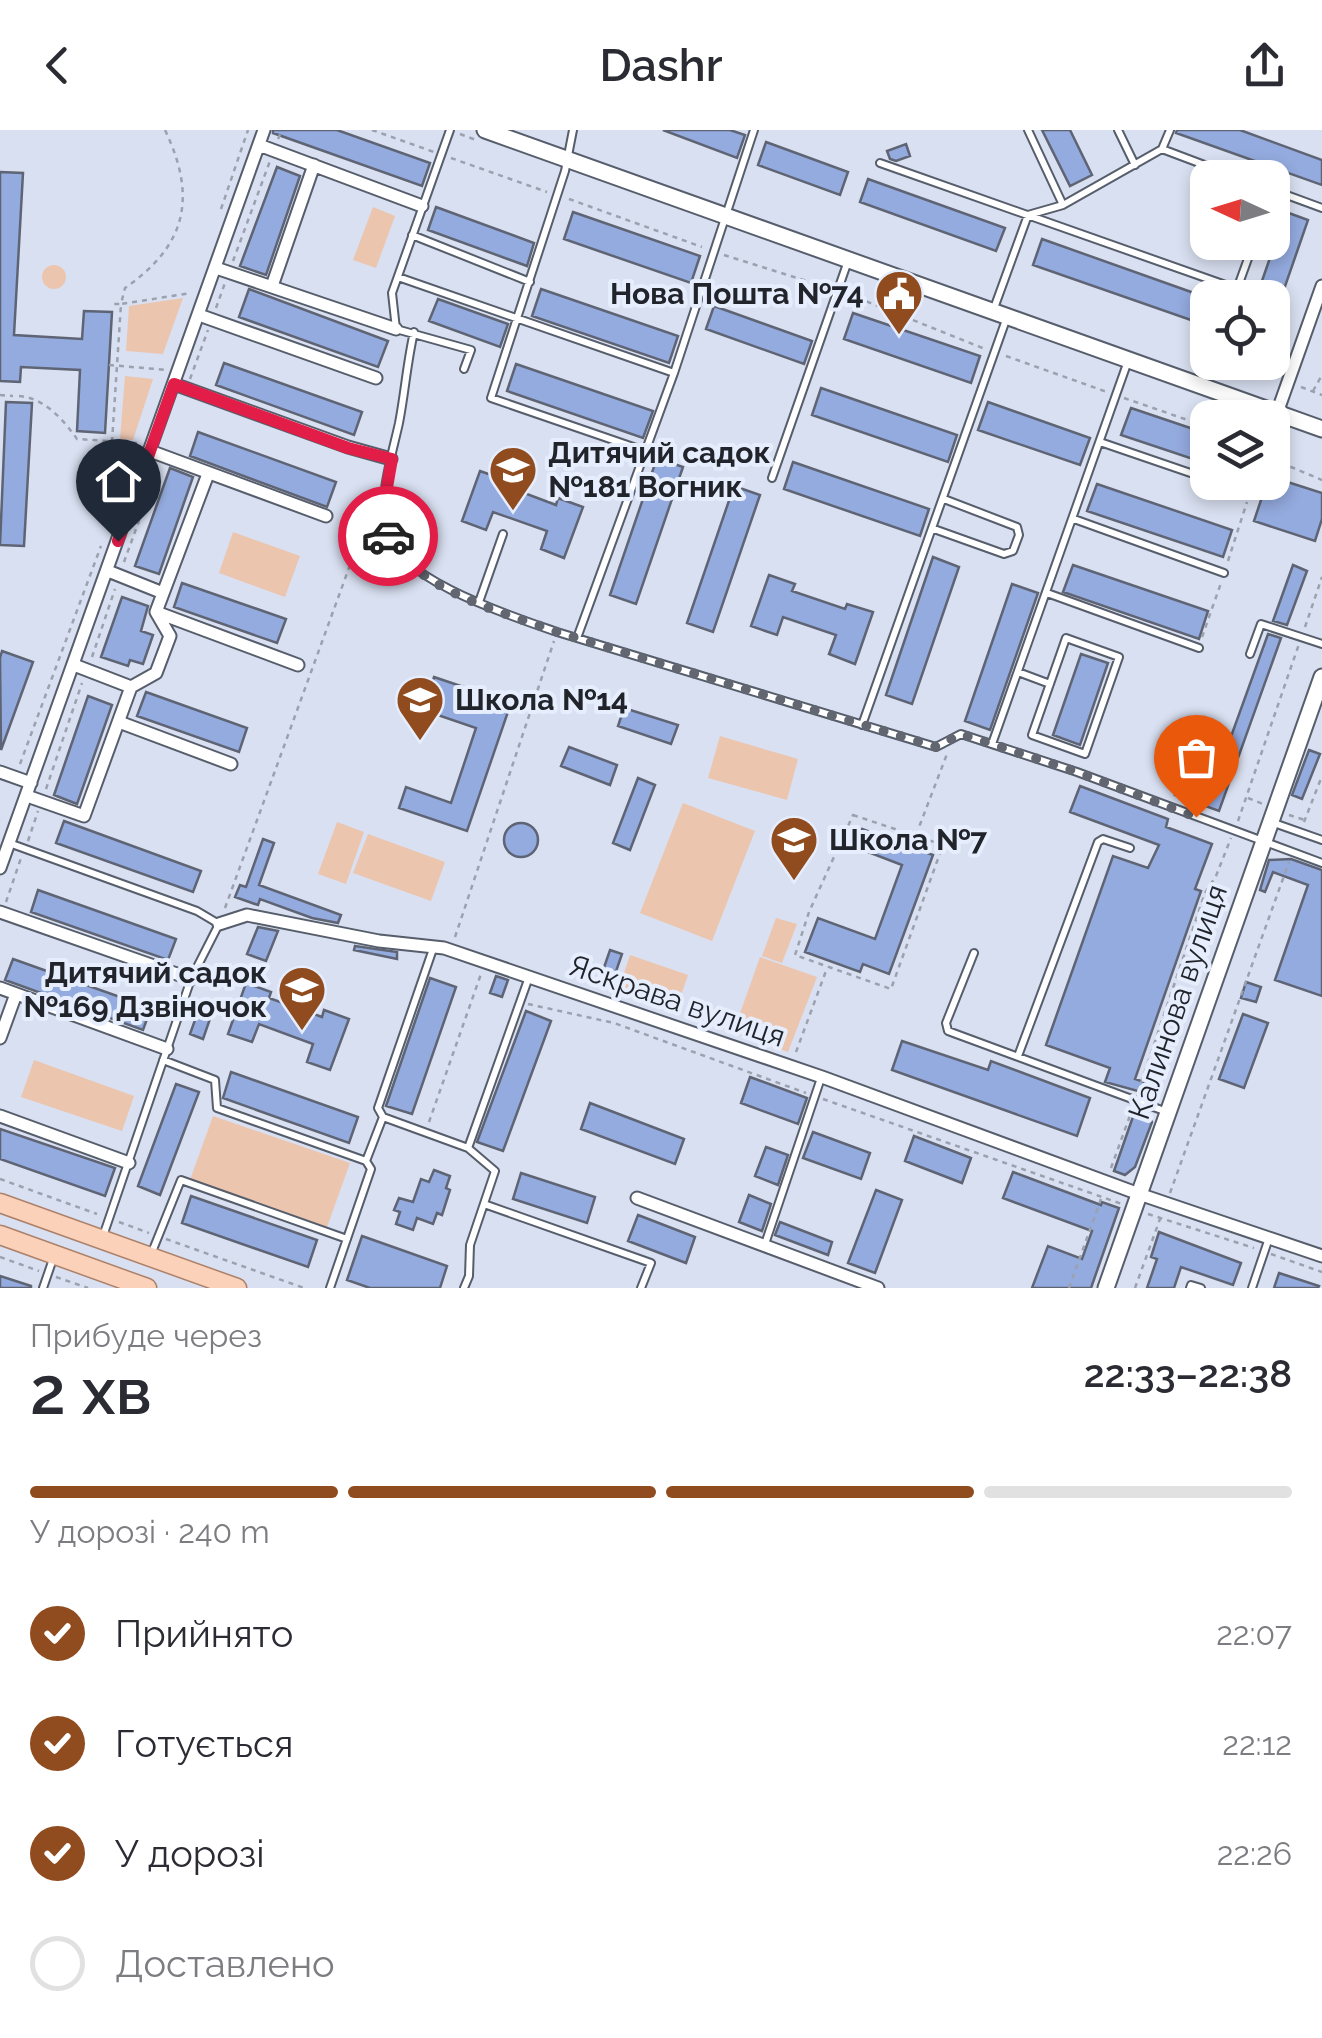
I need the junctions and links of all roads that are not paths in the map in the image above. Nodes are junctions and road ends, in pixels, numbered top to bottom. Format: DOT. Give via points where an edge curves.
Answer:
graph roads {
  1 [pos="264,130"];
  2 [pos="450,130"];
  3 [pos="485,130"];
  4 [pos="573,130"];
  5 [pos="754,130"];
  6 [pos="1028,130"];
  7 [pos="1118,130"];
  8 [pos="1170,130"];
  9 [pos="259,145"];
  10 [pos="1162,149"];
  11 [pos="566,158"];
  12 [pos="1191,160"];
  13 [pos="880,163"];
  14 [pos="1134,165"];
  15 [pos="314,166"];
  16 [pos="1290,197"];
  17 [pos="422,206"];
  18 [pos="1064,206"];
  19 [pos="1322,208"];
  20 [pos="1028,215"];
  21 [pos="727,216"];
  22 [pos="412,235"];
  23 [pos="848,260"];
  24 [pos="1247,260"];
  25 [pos="216,268"];
  26 [pos="398,277"];
  27 [pos="530,282"];
  28 [pos="272,286"];
  29 [pos="1322,286"];
  30 [pos="1000,314"];
  31 [pos="205,318"];
  32 [pos="518,319"];
  33 [pos="396,329"];
  34 [pos="414,332"];
  35 [pos="1128,360"];
  36 [pos="464,369"];
  37 [pos="674,373"];
  38 [pos="376,378"];
  39 [pos="180,382"];
  40 [pos="1238,400"];
  41 [pos="1282,400"];
  42 [pos="1290,419"];
  43 [pos="1322,430"];
  44 [pos="1100,442"];
  45 [pos="645,451"];
  46 [pos="150,452"];
  47 [pos="392,459"];
  48 [pos="1190,473"];
  49 [pos="208,474"];
  50 [pos="772,478"];
  51 [pos="944,500"];
  52 [pos="326,516"];
  53 [pos="1074,519"];
  54 [pos="934,529"];
  55 [pos="503,534"];
  56 [pos="114,573"];
  57 [pos="1224,573"];
  58 [pos="163,592"];
  59 [pos="1047,593"];
  60 [pos="478,602"];
  61 [pos="156,612"];
  62 [pos="577,638"];
  63 [pos="1322,644"];
  64 [pos="1198,648"];
  65 [pos="1250,654"];
  66 [pos="74,664"];
  67 [pos="298,665"];
  68 [pos="1018,672"];
  69 [pos="1322,677"];
  70 [pos="1050,684"];
  71 [pos="132,687"];
  72 [pos="119,722"];
  73 [pos="862,725"];
  74 [pos="992,744"];
  75 [pos="232,764"];
  76 [pos="0,772"];
  77 [pos="31,783"];
  78 [pos="26,796"];
  79 [pos="1270,822"];
  80 [pos="1322,840"];
  81 [pos="1263,842"];
  82 [pos="9,843"];
  83 [pos="1130,848"];
  84 [pos="1322,864"];
  85 [pos="0,868"];
  86 [pos="1,912"];
  87 [pos="219,924"];
  88 [pos="439,947"];
  89 [pos="974,953"];
  90 [pos="530,977"];
  91 [pos="190,979"];
  92 [pos="0,988"];
  93 [pos="16,994"];
  94 [pos="0,1038"];
  95 [pos="165,1054"];
  96 [pos="1018,1056"];
  97 [pos="822,1077"];
  98 [pos="1168,1112"];
  99 [pos="0,1116"];
  100 [pos="382,1117"];
  101 [pos="468,1148"];
  102 [pos="366,1160"];
  103 [pos="128,1162"];
  104 [pos="1140,1194"];
  105 [pos="636,1198"];
  106 [pos="0,1203"];
  107 [pos="484,1204"];
  108 [pos="0,1235"];
  109 [pos="1269,1238"];
  110 [pos="348,1239"];
  111 [pos="102,1240"];
  112 [pos="765,1244"];
  113 [pos="54,1255"];
  114 [pos="1322,1256"];
  115 [pos="150,1257"];
  116 [pos="100,1280"];
  117 [pos="42,1288"];
  118 [pos="146,1288"];
  119 [pos="237,1288"];
  120 [pos="330,1288"];
  121 [pos="464,1288"];
  122 [pos="641,1288"];
  123 [pos="878,1288"];
  124 [pos="1106,1288"];
  125 [pos="1190,1288"];
  126 [pos="1202,1288"];
  127 [pos="1252,1288"];
  1 -- 9 [label="street"];
  2 -- 17 [label="lane"];
  3 -- 11 [label="street"];
  4 -- 11 [label="lane"];
  5 -- 21 [label="lane"];
  6 -- 18 [label="lane"];
  7 -- 14 [label="lane"];
  8 -- 10 [label="lane"];
  9 -- 15 [label="street"];
  9 -- 25 [label="street"];
  10 -- 12 [label="lane"];
  10 -- 14 [label="lane"];
  11 -- 21 [label="street"];
  11 -- 27 [label="lane"];
  13 -- 20 [label="lane"];
  14 -- 18 [label="lane"];
  15 -- 17 [label="street"];
  15 -- 28 [label="street"];
  16 -- 19 [label="lane"];
  17 -- 22 [label="lane"];
  18 -- 20 [label="lane"];
  20 -- 24 [label="lane" via="1237,289"];
  20 -- 30 [label="lane"];
  21 -- 23 [label="street"];
  21 -- 37 [label="lane"];
  22 -- 26 [label="lane"];
  22 -- 27 [label="lane"];
  23 -- 30 [label="street"];
  23 -- 50 [label="lane"];
  25 -- 28 [label="street"];
  25 -- 31 [label="street"];
  26 -- 32 [label="lane"];
  26 -- 33 [label="lane" via="392,293"];
  27 -- 32 [label="lane"];
  28 -- 33 [label="street"];
  29 -- 41 [label="street"];
  30 -- 35 [label="street"];
  30 -- 51 [label="lane" via="994,352"];
  31 -- 38 [label="street"];
  31 -- 39 [label="street"];
  32 -- 37 [label="lane"];
  32 -- 45 [label="lane" via="492,398"];
  33 -- 34 [label="lane"];
  34 -- 36 [label="lane" via="471,350"];
  34 -- 47 [label="lane"];
  35 -- 40 [label="street"];
  35 -- 44 [label="lane"];
  37 -- 45 [label="lane"];
  39 -- 46 [label="street"];
  39 -- 47 [label="street"];
  42 -- 43 [label="street"];
  44 -- 48 [label="lane"];
  44 -- 53 [label="lane"];
  45 -- 62 [label="lane"];
  46 -- 49 [label="street"];
  46 -- 56 [label="street"];
  47 -- 60 [label="lane" via="385,531 395,549 428,578"];
  49 -- 52 [label="street"];
  49 -- 58 [label="street"];
  51 -- 54 [label="lane"];
  51 -- 54 [label="lane" via="1018,527 1019,536 1004,554"];
  53 -- 57 [label="lane"];
  53 -- 59 [label="lane"];
  54 -- 73 [label="lane"];
  55 -- 60 [label="lane"];
  56 -- 58 [label="street"];
  56 -- 66 [label="street"];
  58 -- 61 [label="street"];
  59 -- 64 [label="lane"];
  59 -- 68 [label="lane"];
  60 -- 62 [label="lane"];
  61 -- 67 [label="street"];
  61 -- 71 [label="street" via="170,636 156,673"];
  62 -- 73 [label="lane"];
  63 -- 65 [label="lane" via="1261,624"];
  66 -- 71 [label="street"];
  66 -- 77 [label="street"];
  68 -- 70 [label="lane"];
  68 -- 74 [label="lane"];
  69 -- 79 [label="street, Калинова вулиця"];
  70 -- 70 [label="lane" via="1066,638 1120,656 1085,754 1032,736"];
  71 -- 72 [label="street"];
  72 -- 75 [label="street"];
  72 -- 78 [label="street" via="84,816"];
  73 -- 74 [label="lane" via="936,747 961,734"];
  74 -- 81 [label="lane"];
  76 -- 77 [label="street"];
  77 -- 78 [label="street"];
  78 -- 82 [label="street"];
  79 -- 80 [label="lane"];
  79 -- 81 [label="street, Калинова вулиця"];
  81 -- 84 [label="lane"];
  81 -- 98 [label="street, Калинова вулиця"];
  82 -- 85 [label="street"];
  82 -- 87 [label="lane"];
  83 -- 96 [label="lane" via="1098,842"];
  86 -- 91 [label="street"];
  87 -- 88 [label="street, Яскрава вулиця" via="247,915"];
  87 -- 91 [label="lane"];
  88 -- 90 [label="street, Яскрава вулиця"];
  88 -- 100 [label="lane" via="378,1108"];
  89 -- 96 [label="lane" via="946,1028"];
  90 -- 97 [label="street, Яскрава вулиця"];
  90 -- 101 [label="lane"];
  91 -- 95 [label="lane"];
  92 -- 93 [label="street"];
  93 -- 94 [label="street"];
  93 -- 95 [label="street"];
  95 -- 102 [label="lane" via="215,1080 217,1108"];
  95 -- 103 [label="lane"];
  96 -- 98 [label="lane"];
  97 -- 104 [label="street, Яскрава вулиця" via="1109,1176"];
  97 -- 112 [label="lane"];
  98 -- 104 [label="street, Калинова вулиця"];
  99 -- 103 [label="street"];
  100 -- 101 [label="lane"];
  100 -- 102 [label="lane"];
  101 -- 107 [label="lane" via="495,1171"];
  102 -- 110 [label="lane" via="371,1169"];
  103 -- 111 [label="lane"];
  104 -- 109 [label="street, Яскрава вулиця"];
  104 -- 124 [label="street, Калинова вулиця"];
  105 -- 112 [label="street"];
  106 -- 111 [label="main road"];
  107 -- 121 [label="lane"];
  107 -- 122 [label="lane" via="651,1263"];
  108 -- 113 [label="main road"];
  109 -- 114 [label="street, Яскрава вулиця"];
  109 -- 127 [label="lane"];
  110 -- 115 [label="lane" via="181,1180"];
  110 -- 120 [label="lane"];
  111 -- 115 [label="main road"];
  112 -- 123 [label="street"];
  113 -- 116 [label="main road"];
  113 -- 117 [label="lane"];
  115 -- 119 [label="main road"];
  116 -- 118 [label="main road"];
  125 -- 126 [label="lane"];
}
